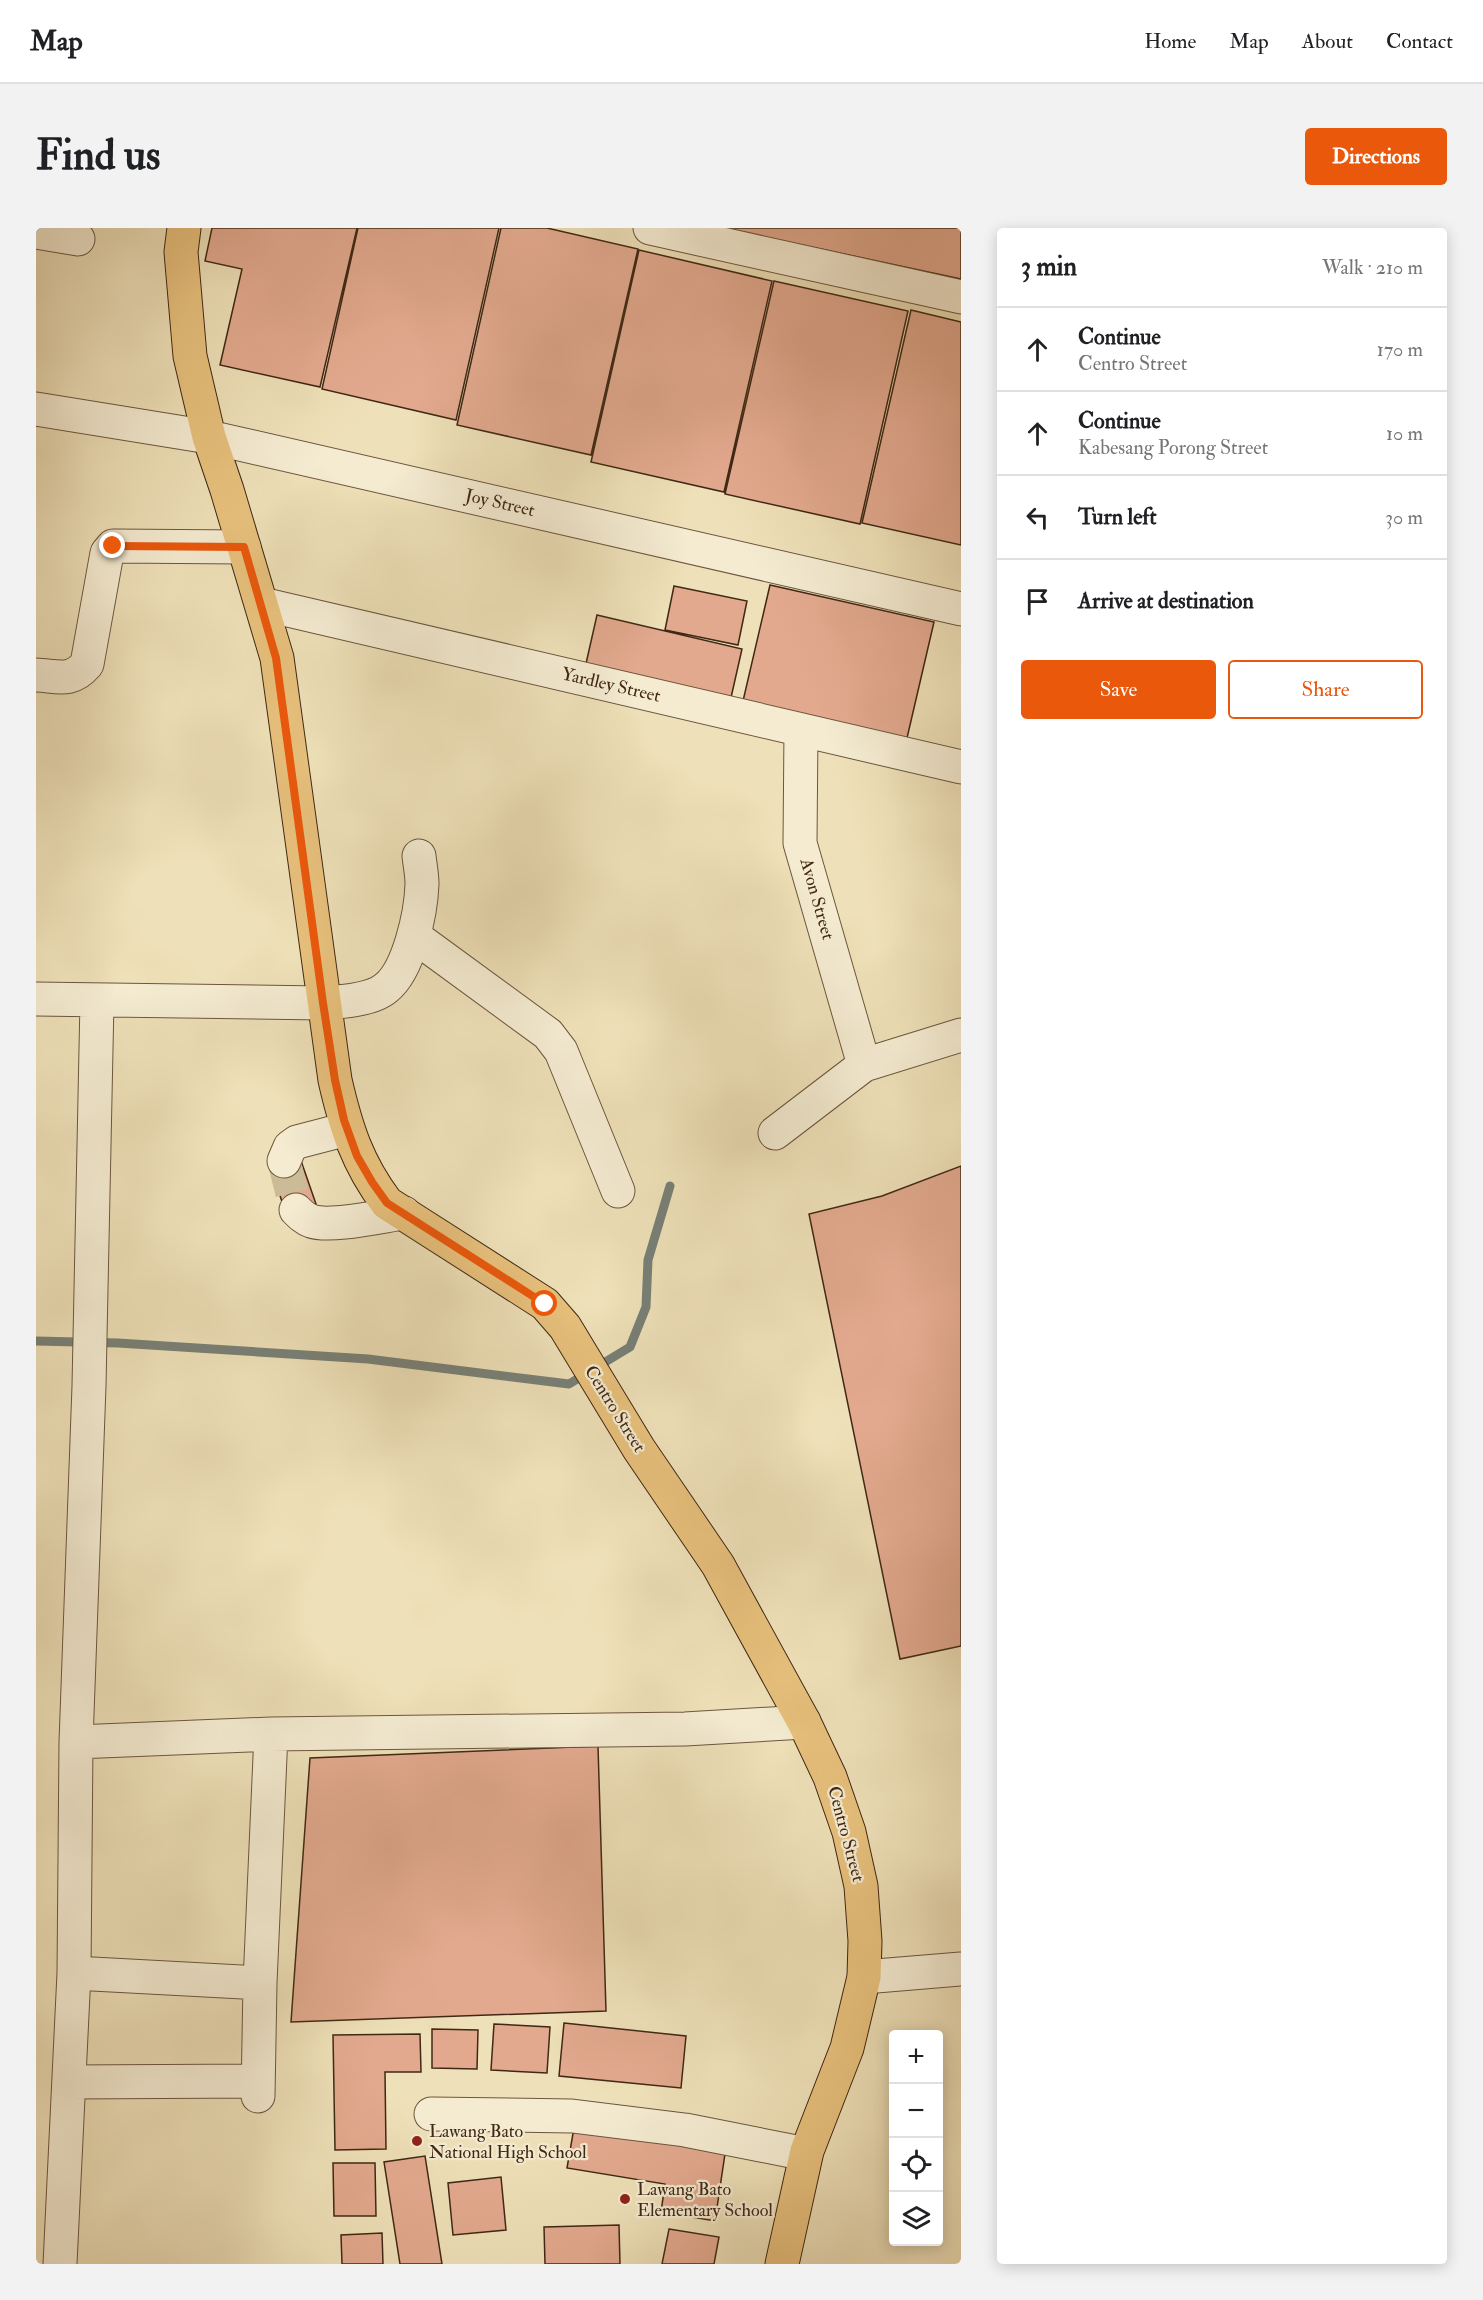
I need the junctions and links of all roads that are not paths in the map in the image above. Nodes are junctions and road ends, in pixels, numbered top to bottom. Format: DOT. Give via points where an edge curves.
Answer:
graph roads {
  1 [pos="184,228"];
  2 [pos="650,228"];
  3 [pos="36,232"];
  4 [pos="78,239"];
  5 [pos="961,297"];
  6 [pos="36,409"];
  7 [pos="209,437"];
  8 [pos="244,547"];
  9 [pos="262,604"];
  10 [pos="961,609"];
  11 [pos="36,675"];
  12 [pos="801,730"];
  13 [pos="961,767"];
  14 [pos="419,856"];
  15 [pos="414,936"];
  16 [pos="36,999"];
  17 [pos="97,1001"];
  18 [pos="323,1003"];
  19 [pos="961,1035"];
  20 [pos="864,1065"];
  21 [pos="347,1129"];
  22 [pos="775,1133"];
  23 [pos="284,1161"];
  24 [pos="618,1191"];
  25 [pos="297,1210"];
  26 [pos="404,1213"];
  27 [pos="804,1722"];
  28 [pos="271,1734"];
  29 [pos="76,1742"];
  30 [pos="961,1969"];
  31 [pos="74,1973"];
  32 [pos="864,1977"];
  33 [pos="260,1983"];
  34 [pos="69,2082"];
  35 [pos="431,2114"];
  36 [pos="806,2154"];
  37 [pos="60,2264"];
  38 [pos="782,2264"];
  1 -- 7 [label="main road, Centro Street" via="181,252 190,356"];
  2 -- 5 [label="street"];
  3 -- 4 [label="street"];
  6 -- 7 [label="street, Joy Street"];
  7 -- 8 [label="main road, Centro Street"];
  7 -- 10 [label="street, Joy Street"];
  8 -- 9 [label="main road, Centro Street"];
  8 -- 11 [label="street" via="113,546 107,553 87,664 71,677"];
  9 -- 12 [label="street, Yardley Street"];
  9 -- 18 [label="main road, Centro Street" via="276,658"];
  12 -- 13 [label="street, Yardley Street"];
  12 -- 20 [label="street, Avon Street" via="800,843"];
  14 -- 15 [label="street" via="422,884"];
  15 -- 18 [label="street" via="402,969 386,989 353,1001"];
  15 -- 24 [label="street" via="548,1034 561,1051"];
  16 -- 17 [label="street"];
  17 -- 18 [label="street"];
  17 -- 29 [label="street"];
  18 -- 21 [label="main road, Centro Street"];
  19 -- 20 [label="street"];
  20 -- 22 [label="street"];
  21 -- 23 [label="street" via="297,1142"];
  21 -- 26 [label="main road, Centro Street" via="372,1182 387,1203"];
  25 -- 26 [label="street" via="312,1222 325,1223"];
  26 -- 27 [label="main road, Centro Street" via="545,1304 565,1327 639,1449 718,1565"];
  27 -- 28 [label="street" via="685,1729"];
  27 -- 32 [label="main road, Centro Street" via="830,1777 849,1832 861,1886"];
  28 -- 29 [label="street"];
  28 -- 33 [label="street"];
  29 -- 31 [label="street"];
  30 -- 32 [label="street"];
  31 -- 33 [label="street"];
  31 -- 34 [label="street"];
  32 -- 36 [label="main road, Centro Street" via="847,2048"];
  33 -- 34 [label="street" via="257,2088"];
  34 -- 37 [label="street"];
  35 -- 36 [label="street" via="572,2116 685,2130"];
  36 -- 38 [label="main road, Centro Street"];
}
